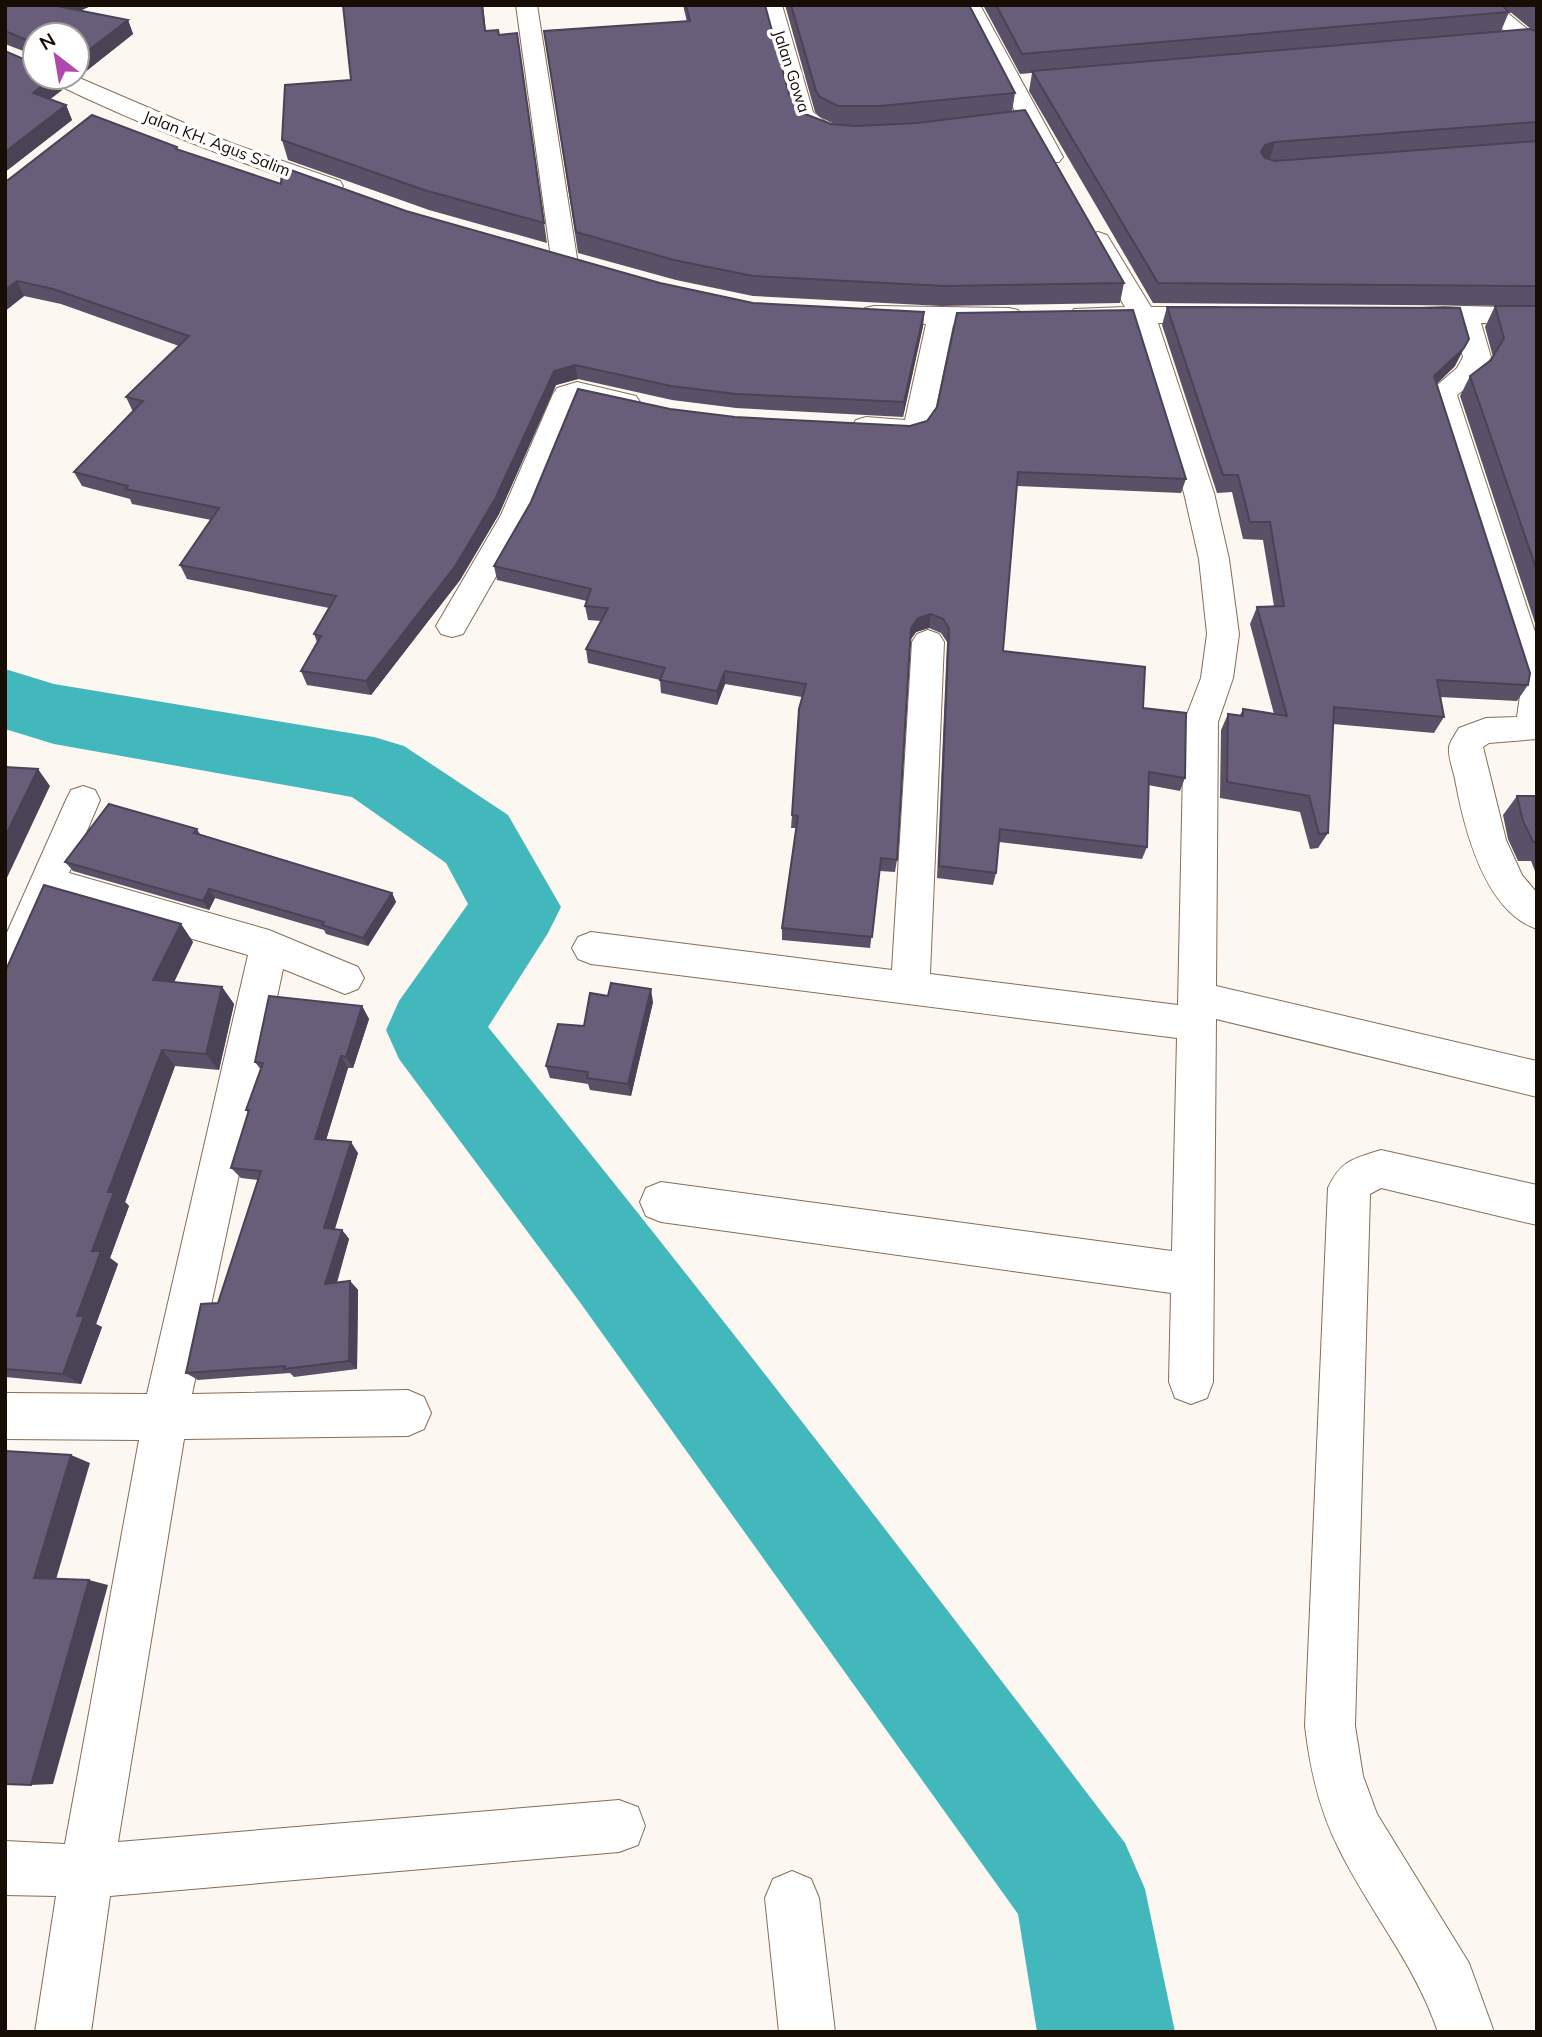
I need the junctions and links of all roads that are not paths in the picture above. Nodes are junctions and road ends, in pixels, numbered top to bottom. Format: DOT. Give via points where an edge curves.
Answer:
graph roads {
  1 [pos="526,5"];
  2 [pos="771,5"];
  3 [pos="1485,5"];
  4 [pos="976,7"];
  5 [pos="1523,37"];
  6 [pos="1039,82"];
  7 [pos="1011,84"];
  8 [pos="90,91"];
  9 [pos="120,105"];
  10 [pos="97,118"];
  11 [pos="1030,120"];
  12 [pos="1002,123"];
  13 [pos="868,136"];
  14 [pos="1063,180"];
  15 [pos="354,194"];
  16 [pos="1084,216"];
  17 [pos="538,251"];
  18 [pos="564,258"];
  19 [pos="591,266"];
  20 [pos="851,313"];
  21 [pos="1142,314"];
  22 [pos="1465,314"];
  23 [pos="1383,315"];
  24 [pos="1035,316"];
  25 [pos="1061,316"];
  26 [pos="1234,316"];
  27 [pos="1537,316"];
  28 [pos="941,317"];
  29 [pos="648,407"];
  30 [pos="839,424"];
  31 [pos="452,626"];
  32 [pos="928,642"];
  33 [pos="83,800"];
  34 [pos="48,882"];
  35 [pos="1537,914"];
  36 [pos="269,946"];
  37 [pos="591,948"];
  38 [pos="345,978"];
  39 [pos="5,981"];
  40 [pos="910,988"];
  41 [pos="1198,1011"];
  42 [pos="1537,1079"];
  43 [pos="661,1202"];
  44 [pos="1537,1205"];
  45 [pos="1193,1275"];
  46 [pos="1191,1382"];
  47 [pos="408,1413"];
  48 [pos="5,1416"];
  49 [pos="166,1417"];
  50 [pos="619,1826"];
  51 [pos="5,1868"];
  52 [pos="87,1871"];
  53 [pos="792,1898"];
  54 [pos="63,2032"];
  55 [pos="807,2032"];
  56 [pos="1466,2032"];
  1 -- 18 [label="street"];
  2 -- 13 [label="street, Jalan Gowa" via="802,114 822,132"];
  3 -- 5 [label="street"];
  4 -- 7 [label="street"];
  6 -- 7 [label="street"];
  7 -- 11 [label="street"];
  8 -- 9 [label="street, Jalan KH. Agus Salim"];
  9 -- 10 [label="street"];
  9 -- 15 [label="street, Jalan KH. Agus Salim" via="223,148"];
  11 -- 12 [label="street"];
  11 -- 14 [label="street"];
  16 -- 21 [label="street"];
  17 -- 18 [label="street"];
  18 -- 19 [label="street"];
  20 -- 28 [label="street"];
  21 -- 25 [label="street"];
  21 -- 26 [label="street"];
  21 -- 41 [label="street" via="1199,493 1214,559 1223,634 1217,678 1201,722"];
  22 -- 23 [label="street"];
  22 -- 27 [label="street"];
  22 -- 35 [label="street" via="1477,357 1468,373 1442,393 1536,689 1533,723 1528,729 1486,731 1471,737 1466,747 1493,852 1511,892"];
  24 -- 28 [label="street"];
  28 -- 30 [label="street" via="915,427"];
  29 -- 31 [label="street" via="577,391 567,394 516,515"];
  32 -- 40 [label="street"];
  33 -- 34 [label="street"];
  34 -- 36 [label="street"];
  34 -- 39 [label="street"];
  36 -- 38 [label="street"];
  36 -- 49 [label="street"];
  37 -- 40 [label="street"];
  40 -- 41 [label="street"];
  41 -- 42 [label="street"];
  41 -- 45 [label="street"];
  43 -- 45 [label="street"];
  44 -- 56 [label="street" via="1381,1169 1359,1176 1349,1188 1330,1727 1337,1776 1357,1829 1450,1983"];
  45 -- 46 [label="street"];
  47 -- 49 [label="street"];
  48 -- 49 [label="street"];
  49 -- 52 [label="street"];
  50 -- 52 [label="street"];
  51 -- 52 [label="street"];
  52 -- 54 [label="street"];
  53 -- 55 [label="street"];
}
